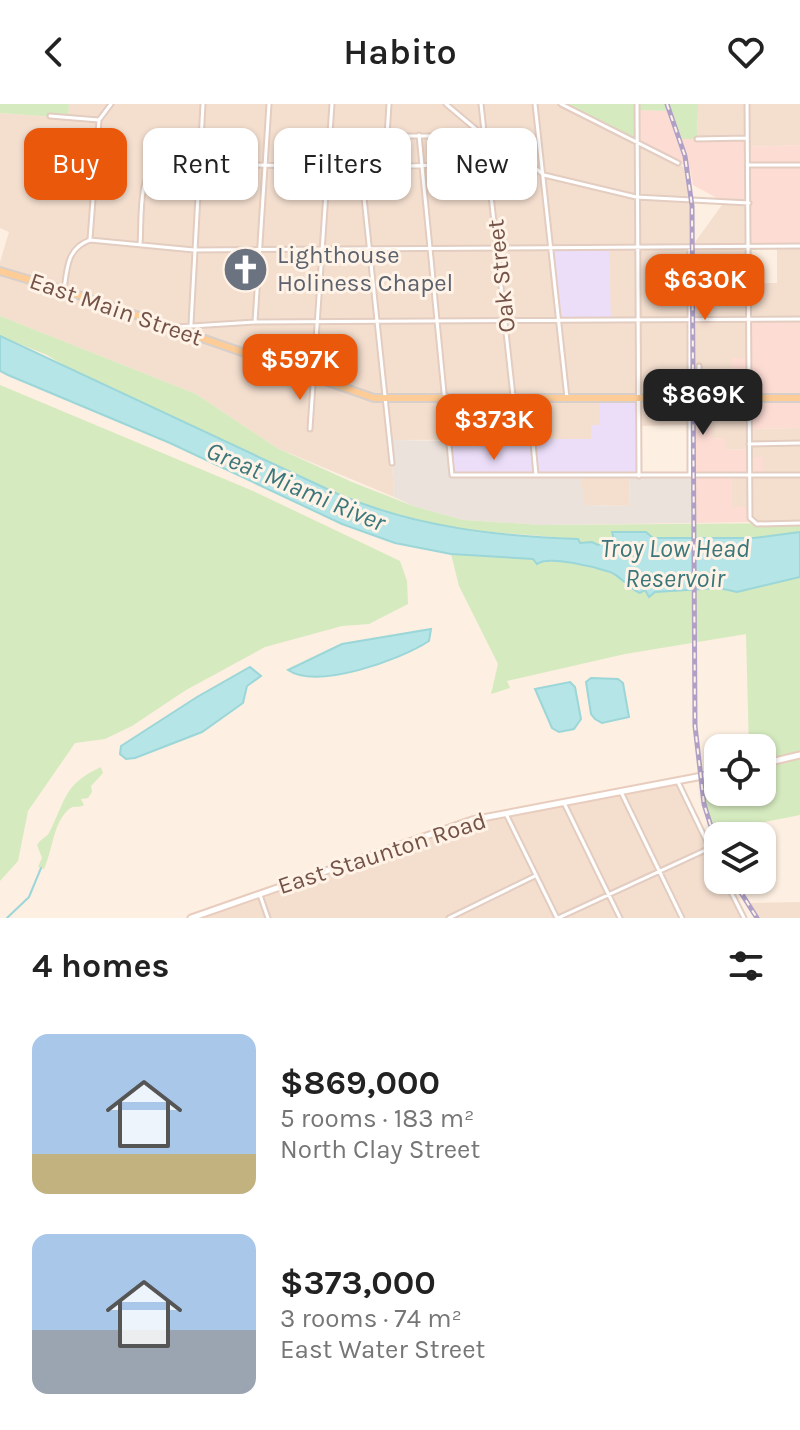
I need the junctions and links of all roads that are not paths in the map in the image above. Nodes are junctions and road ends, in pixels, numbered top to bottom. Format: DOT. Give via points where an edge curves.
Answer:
graph roads {
  1 [pos="111,104"];
  2 [pos="203,104"];
  3 [pos="269,104"];
  4 [pos="332,104"];
  5 [pos="389,104"];
  6 [pos="446,104"];
  7 [pos="481,104"];
  8 [pos="535,104"];
  9 [pos="561,104"];
  10 [pos="637,104"];
  11 [pos="747,104"];
  12 [pos="50,116"];
  13 [pos="99,120"];
  14 [pos="202,128"];
  15 [pos="331,128"];
  16 [pos="474,128"];
  17 [pos="483,128"];
  18 [pos="419,135"];
  19 [pos="427,135"];
  20 [pos="747,138"];
  21 [pos="697,139"];
  22 [pos="638,140"];
  23 [pos="678,163"];
  24 [pos="411,165"];
  25 [pos="419,165"];
  26 [pos="427,165"];
  27 [pos="747,165"];
  28 [pos="800,165"];
  29 [pos="258,167"];
  30 [pos="265,167"];
  31 [pos="274,167"];
  32 [pos="537,169"];
  33 [pos="544,175"];
  34 [pos="636,197"];
  35 [pos="144,200"];
  36 [pos="198,200"];
  37 [pos="326,200"];
  38 [pos="364,200"];
  39 [pos="492,200"];
  40 [pos="749,203"];
  41 [pos="90,240"];
  42 [pos="551,245"];
  43 [pos="749,245"];
  44 [pos="140,246"];
  45 [pos="498,246"];
  46 [pos="636,246"];
  47 [pos="800,246"];
  48 [pos="369,247"];
  49 [pos="690,247"];
  50 [pos="428,248"];
  51 [pos="322,249"];
  52 [pos="194,250"];
  53 [pos="257,250"];
  54 [pos="0,271"];
  55 [pos="64,290"];
  56 [pos="800,319"];
  57 [pos="691,320"];
  58 [pos="750,320"];
  59 [pos="559,321"];
  60 [pos="638,321"];
  61 [pos="255,322"];
  62 [pos="316,322"];
  63 [pos="376,322"];
  64 [pos="507,322"];
  65 [pos="438,323"];
  66 [pos="191,324"];
  67 [pos="172,327"];
  68 [pos="699,366"];
  69 [pos="316,379"];
  70 [pos="567,398"];
  71 [pos="691,398"];
  72 [pos="700,398"];
  73 [pos="749,398"];
  74 [pos="800,398"];
  75 [pos="385,399"];
  76 [pos="445,399"];
  77 [pos="529,399"];
  78 [pos="639,399"];
  79 [pos="514,400"];
  80 [pos="310,429"];
  81 [pos="800,443"];
  82 [pos="749,444"];
  83 [pos="392,463"];
  84 [pos="536,475"];
  85 [pos="749,475"];
  86 [pos="800,475"];
  87 [pos="639,476"];
  88 [pos="690,476"];
  89 [pos="800,523"];
  90 [pos="800,755"];
  91 [pos="776,761"];
  92 [pos="704,776"];
  93 [pos="678,782"];
  94 [pos="621,792"];
  95 [pos="564,802"];
  96 [pos="505,813"];
  97 [pos="704,836"];
  98 [pos="704,851"];
  99 [pos="659,872"];
  100 [pos="535,876"];
  101 [pos="259,894"];
  102 [pos="732,894"];
  103 [pos="608,895"];
  104 [pos="191,918"];
  105 [pos="268,918"];
  106 [pos="449,918"];
  107 [pos="558,918"];
  108 [pos="620,918"];
  109 [pos="682,918"];
  110 [pos="744,918"];
  1 -- 13 [label="street"];
  2 -- 14 [label="street"];
  3 -- 30 [label="street"];
  4 -- 15 [label="street"];
  5 -- 18 [label="street" via="387,136"];
  6 -- 16 [label="street"];
  7 -- 17 [label="street, Oak Street"];
  8 -- 33 [label="street"];
  9 -- 22 [label="street"];
  10 -- 22 [label="street"];
  11 -- 20 [label="street"];
  12 -- 13 [label="street"];
  13 -- 41 [label="street"];
  18 -- 19 [label="street"];
  18 -- 25 [label="street"];
  20 -- 21 [label="street"];
  20 -- 27 [label="street"];
  22 -- 23 [label="street"];
  22 -- 34 [label="street"];
  24 -- 25 [label="street"];
  25 -- 26 [label="street"];
  25 -- 50 [label="street"];
  27 -- 28 [label="street"];
  27 -- 40 [label="street"];
  29 -- 30 [label="street"];
  30 -- 31 [label="street"];
  30 -- 53 [label="street"];
  32 -- 33 [label="street"];
  33 -- 34 [label="street"];
  33 -- 42 [label="street"];
  34 -- 40 [label="street"];
  34 -- 46 [label="street"];
  35 -- 44 [label="street"];
  36 -- 52 [label="street"];
  37 -- 51 [label="street"];
  38 -- 48 [label="street"];
  39 -- 45 [label="street, Oak Street"];
  40 -- 43 [label="street"];
  41 -- 44 [label="street"];
  41 -- 55 [label="street" via="70,256"];
  42 -- 45 [label="street"];
  42 -- 46 [label="street"];
  42 -- 59 [label="street"];
  43 -- 47 [label="street"];
  43 -- 49 [label="street"];
  43 -- 58 [label="street"];
  44 -- 52 [label="street"];
  45 -- 50 [label="street"];
  45 -- 64 [label="street, Oak Street"];
  46 -- 49 [label="street"];
  46 -- 60 [label="street"];
  48 -- 50 [label="street"];
  48 -- 51 [label="street"];
  48 -- 63 [label="street"];
  49 -- 57 [label="street"];
  50 -- 65 [label="street"];
  51 -- 53 [label="street"];
  51 -- 62 [label="street"];
  52 -- 53 [label="street"];
  52 -- 66 [label="street"];
  53 -- 61 [label="street"];
  54 -- 55 [label="main road, East Main Street"];
  55 -- 67 [label="main road, East Main Street"];
  56 -- 58 [label="street"];
  57 -- 58 [label="street"];
  57 -- 60 [label="street"];
  57 -- 71 [label="street"];
  58 -- 73 [label="street"];
  59 -- 60 [label="street"];
  59 -- 64 [label="street"];
  59 -- 70 [label="street"];
  60 -- 78 [label="street"];
  61 -- 62 [label="street"];
  61 -- 66 [label="street"];
  62 -- 63 [label="street"];
  62 -- 69 [label="street"];
  63 -- 65 [label="street"];
  63 -- 75 [label="street"];
  64 -- 65 [label="street"];
  64 -- 79 [label="street, Oak Street"];
  65 -- 76 [label="street"];
  66 -- 67 [label="street"];
  67 -- 69 [label="main road, East Main Street"];
  68 -- 72 [label="street"];
  69 -- 75 [label="main road, East Main Street"];
  69 -- 80 [label="street"];
  70 -- 77 [label="main road, East Main Street"];
  70 -- 78 [label="main road, East Main Street"];
  71 -- 72 [label="main road, East Main Street"];
  71 -- 78 [label="main road, East Main Street"];
  71 -- 88 [label="street"];
  72 -- 73 [label="main road, East Main Street"];
  73 -- 74 [label="main road, East Main Street"];
  73 -- 82 [label="street"];
  75 -- 76 [label="main road, East Main Street"];
  75 -- 83 [label="street"];
  76 -- 79 [label="main road, East Main Street"];
  76 -- 84 [label="street" via="452,475"];
  77 -- 79 [label="main road, East Main Street"];
  77 -- 84 [label="street"];
  78 -- 87 [label="street"];
  81 -- 82 [label="street"];
  82 -- 85 [label="street"];
  84 -- 87 [label="street"];
  85 -- 86 [label="street"];
  85 -- 88 [label="street"];
  85 -- 89 [label="street" via="751,522"];
  87 -- 88 [label="street"];
  90 -- 91 [label="main road"];
  92 -- 93 [label="main road, East Staunton Road"];
  93 -- 94 [label="main road, East Staunton Road"];
  93 -- 97 [label="street"];
  94 -- 95 [label="main road, East Staunton Road"];
  94 -- 99 [label="street"];
  95 -- 96 [label="main road, East Staunton Road"];
  95 -- 103 [label="street"];
  96 -- 100 [label="street"];
  96 -- 101 [label="main road, East Staunton Road"];
  98 -- 99 [label="street"];
  99 -- 103 [label="street"];
  99 -- 109 [label="street"];
  100 -- 106 [label="street"];
  100 -- 107 [label="street"];
  101 -- 104 [label="main road, East Staunton Road"];
  101 -- 105 [label="street"];
  102 -- 110 [label="street"];
  103 -- 107 [label="street"];
  103 -- 108 [label="street"];
}
